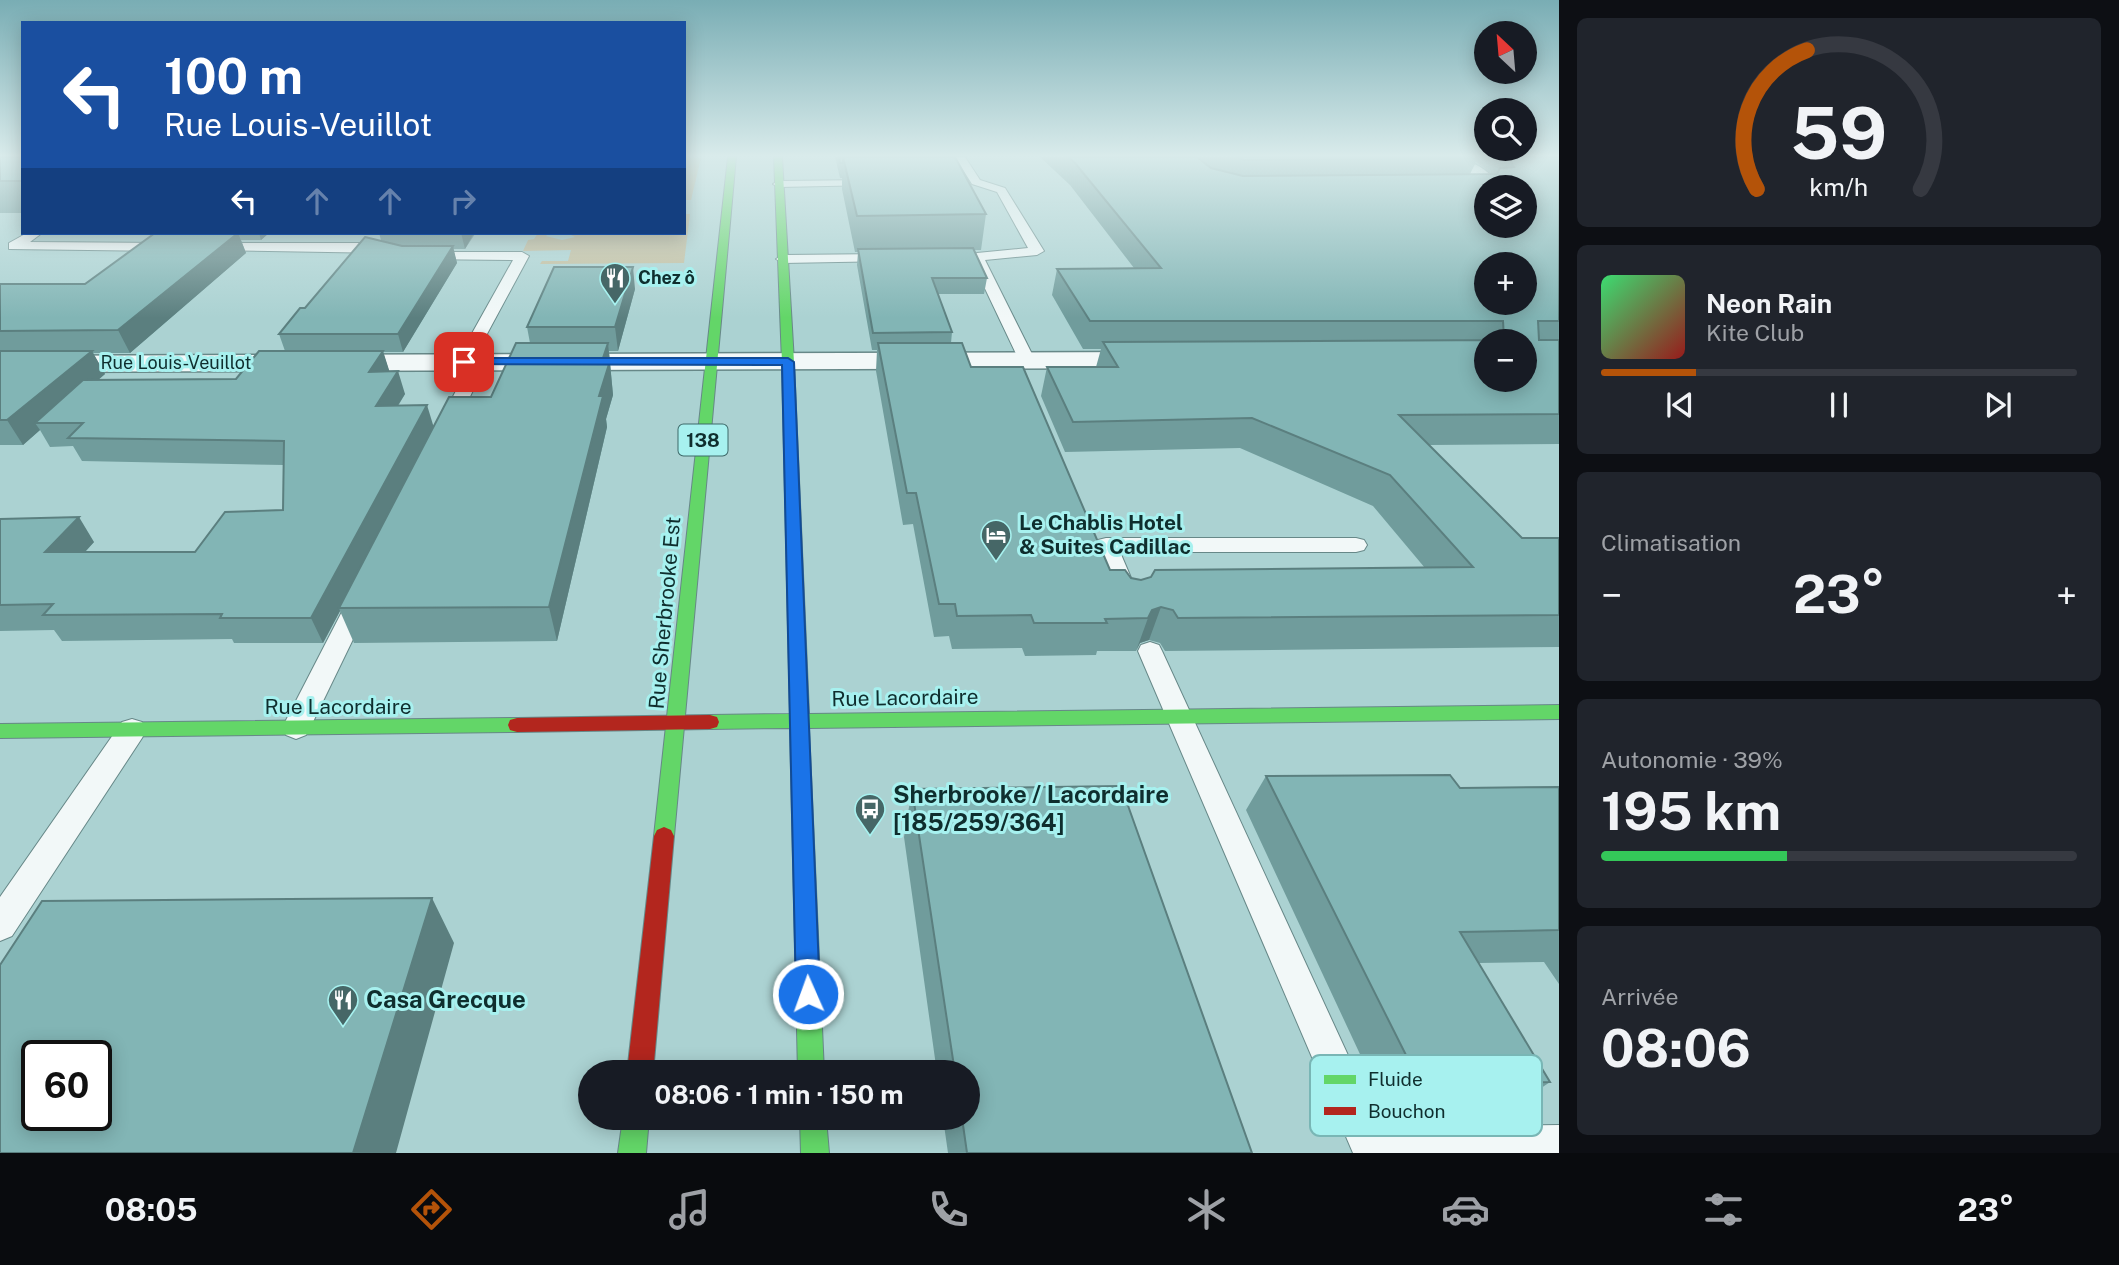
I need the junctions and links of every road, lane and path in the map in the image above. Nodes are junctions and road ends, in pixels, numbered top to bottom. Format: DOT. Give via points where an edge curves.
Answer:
graph roads {
  1 [pos="726,211"];
  2 [pos="780,211"];
  3 [pos="1013,211"];
  4 [pos="33,235"];
  5 [pos="897,257"];
  6 [pos="783,259"];
  7 [pos="1180,360"];
  8 [pos="471,362"];
  9 [pos="710,362"];
  10 [pos="788,362"];
  11 [pos="0,365"];
  12 [pos="1021,367"];
  13 [pos="437,445"];
  14 [pos="1356,545"];
  15 [pos="369,582"];
  16 [pos="1129,602"];
  17 [pos="1150,651"];
  18 [pos="1559,712"];
  19 [pos="1180,715"];
  20 [pos="798,721"];
  21 [pos="676,724"];
  22 [pos="296,728"];
  23 [pos="132,730"];
  24 [pos="0,731"];
  25 [pos="0,925"];
  26 [pos="1329,1055"];
  27 [pos="641,1060"];
  28 [pos="811,1060"];
  29 [pos="635,1130"];
  30 [pos="814,1130"];
  31 [pos="1559,1145"];
  32 [pos="1371,1150"];
  33 [pos="632,1153"];
  34 [pos="815,1153"];
  1 -- 9 [label="main road, Rue Sherbrooke Est / 138"];
  2 -- 6 [label="main road"];
  3 -- 12 [label="lane" via="1037,251 970,257"];
  4 -- 8 [label="lane" via="14,246 380,247 406,256 522,256"];
  5 -- 6 [label="lane"];
  6 -- 10 [label="main road"];
  7 -- 12 [label="street, Rue Louis-Veuillot"];
  8 -- 9 [label="street, Rue Louis-Veuillot"];
  8 -- 11 [label="street, Rue Louis-Veuillot"];
  8 -- 13 [label="lane"];
  9 -- 10 [label="street, Rue Louis-Veuillot"];
  9 -- 21 [label="main road, Rue Sherbrooke Est / 138"];
  10 -- 12 [label="street, Rue Louis-Veuillot"];
  10 -- 20 [label="main road"];
  14 -- 16 [label="lane" via="1107,545"];
  15 -- 22 [label="lane"];
  17 -- 19 [label="lane"];
  18 -- 19 [label="main road, Rue Lacordaire"];
  19 -- 20 [label="main road, Rue Lacordaire"];
  19 -- 26 [label="lane"];
  20 -- 21 [label="main road, Rue Lacordaire"];
  20 -- 28 [label="main road"];
  21 -- 22 [label="main road, Rue Lacordaire"];
  21 -- 27 [label="main road, Rue Sherbrooke Est / 138"];
  22 -- 23 [label="main road, Rue Lacordaire"];
  23 -- 24 [label="main road, Rue Lacordaire"];
  23 -- 25 [label="lane"];
  29 -- 33 [label="main road"];
  30 -- 34 [label="main road"];
  31 -- 32 [label="lane"];
}
